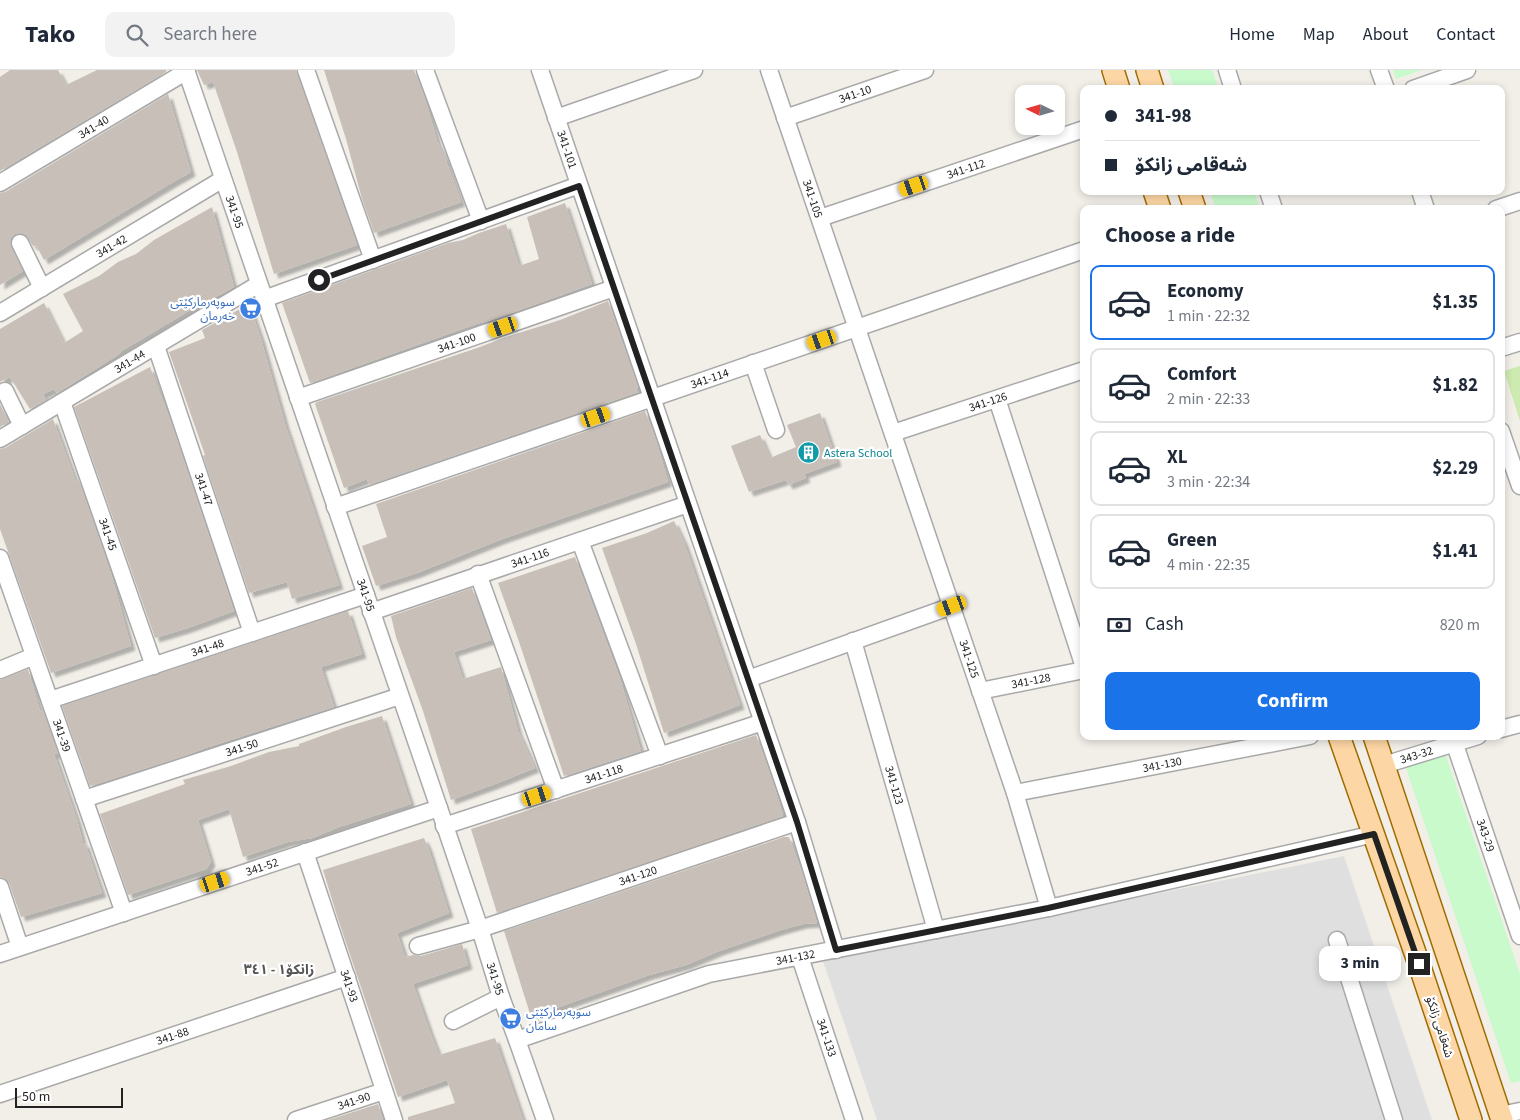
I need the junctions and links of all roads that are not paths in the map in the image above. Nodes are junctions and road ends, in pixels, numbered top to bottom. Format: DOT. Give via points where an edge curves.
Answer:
graph roads {
  1 [pos="306,70"];
  2 [pos="426,70"];
  3 [pos="540,70"];
  4 [pos="694,70"];
  5 [pos="769,70"];
  6 [pos="925,70"];
  7 [pos="1113,70"];
  8 [pos="1147,70"];
  9 [pos="1227,70"];
  10 [pos="1379,70"];
  11 [pos="1467,70"];
  12 [pos="186,71"];
  13 [pos="660,75"];
  14 [pos="877,78"];
  15 [pos="1118,85"];
  16 [pos="1153,85"];
  17 [pos="1232,85"];
  18 [pos="1385,85"];
  19 [pos="1424,85"];
  20 [pos="556,118"];
  21 [pos="785,118"];
  22 [pos="1080,130"];
  23 [pos="223,179"];
  24 [pos="0,183"];
  25 [pos="579,186"];
  26 [pos="1520,201"];
  27 [pos="1505,206"];
  28 [pos="820,218"];
  29 [pos="481,221"];
  30 [pos="20,243"];
  31 [pos="1080,251"];
  32 [pos="373,260"];
  33 [pos="42,288"];
  34 [pos="614,288"];
  35 [pos="262,292"];
  36 [pos="0,312"];
  37 [pos="857,328"];
  38 [pos="1520,342"];
  39 [pos="156,346"];
  40 [pos="1505,347"];
  41 [pos="753,363"];
  42 [pos="1080,371"];
  43 [pos="5,391"];
  44 [pos="298,398"];
  45 [pos="652,398"];
  46 [pos="997,399"];
  47 [pos="62,402"];
  48 [pos="22,426"];
  49 [pos="776,430"];
  50 [pos="893,433"];
  51 [pos="0,439"];
  52 [pos="1505,442"];
  53 [pos="1520,486"];
  54 [pos="688,504"];
  55 [pos="336,507"];
  56 [pos="580,541"];
  57 [pos="0,558"];
  58 [pos="478,574"];
  59 [pos="366,595"];
  60 [pos="952,606"];
  61 [pos="371,612"];
  62 [pos="252,633"];
  63 [pos="853,641"];
  64 [pos="34,656"];
  65 [pos="1080,657"];
  66 [pos="154,666"];
  67 [pos="0,670"];
  68 [pos="1080,670"];
  69 [pos="748,678"];
  70 [pos="980,692"];
  71 [pos="400,696"];
  72 [pos="50,700"];
  73 [pos="763,722"];
  74 [pos="1520,724"];
  75 [pos="1505,728"];
  76 [pos="1289,740"];
  77 [pos="1341,740"];
  78 [pos="1375,740"];
  79 [pos="1454,740"];
  80 [pos="660,756"];
  81 [pos="1384,765"];
  82 [pos="556,790"];
  83 [pos="1015,793"];
  84 [pos="84,799"];
  85 [pos="439,808"];
  86 [pos="797,822"];
  87 [pos="444,826"];
  88 [pos="1374,834"];
  89 [pos="305,852"];
  90 [pos="0,887"];
  91 [pos="1048,908"];
  92 [pos="124,913"];
  93 [pos="480,929"];
  94 [pos="936,930"];
  95 [pos="1520,936"];
  96 [pos="1337,940"];
  97 [pos="418,946"];
  98 [pos="20,947"];
  99 [pos="836,950"];
  100 [pos="0,954"];
  101 [pos="800,956"];
  102 [pos="346,977"];
  103 [pos="501,997"];
  104 [pos="453,1021"];
  105 [pos="517,1040"];
  106 [pos="384,1091"];
  107 [pos="0,1094"];
  108 [pos="1507,1115"];
  109 [pos="296,1120"];
  110 [pos="394,1120"];
  111 [pos="545,1120"];
  112 [pos="854,1120"];
  113 [pos="1394,1120"];
  114 [pos="1471,1120"];
  1 -- 32 [label="street"];
  2 -- 29 [label="street"];
  3 -- 20 [label="street, 341-101"];
  4 -- 13 [label="street"];
  5 -- 21 [label="street, 341-105"];
  6 -- 14 [label="street, 341-10"];
  7 -- 15 [label="main road"];
  8 -- 16 [label="main road"];
  9 -- 17 [label="street"];
  10 -- 18 [label="street"];
  11 -- 19 [label="street"];
  12 -- 23 [label="street, 341-95"];
  12 -- 24 [label="street, 341-40"];
  13 -- 20 [label="street"];
  14 -- 21 [label="street, 341-10"];
  20 -- 25 [label="street, 341-101"];
  21 -- 28 [label="street, 341-105"];
  22 -- 28 [label="street, 341-112"];
  23 -- 33 [label="street, 341-42"];
  23 -- 35 [label="street, 341-95"];
  25 -- 29 [label="street, 341-44"];
  25 -- 34 [label="street, 341-101"];
  26 -- 27 [label="street"];
  28 -- 37 [label="street, 341-105"];
  29 -- 32 [label="street, 341-44"];
  30 -- 33 [label="street"];
  31 -- 37 [label="street, 341-114"];
  32 -- 35 [label="street, 341-44"];
  33 -- 36 [label="street, 341-42"];
  34 -- 44 [label="street, 341-100"];
  34 -- 45 [label="street, 341-101"];
  35 -- 39 [label="street, 341-44"];
  35 -- 44 [label="street, 341-95"];
  37 -- 41 [label="street, 341-114"];
  37 -- 50 [label="street, 341-125"];
  38 -- 40 [label="street"];
  39 -- 47 [label="street, 341-44"];
  39 -- 62 [label="street, 341-47"];
  41 -- 45 [label="street, 341-114"];
  41 -- 49 [label="street"];
  42 -- 46 [label="street, 341-126"];
  43 -- 48 [label="street"];
  44 -- 55 [label="street, 341-95"];
  45 -- 54 [label="street, 341-101"];
  45 -- 55 [label="street, 341-114"];
  46 -- 50 [label="street, 341-126"];
  46 -- 65 [label="street"];
  47 -- 48 [label="street, 341-44"];
  47 -- 66 [label="street, 341-45"];
  48 -- 51 [label="street, 341-44"];
  50 -- 60 [label="street, 341-125"];
  52 -- 53 [label="street"];
  54 -- 56 [label="street, 341-116"];
  54 -- 69 [label="street, 341-101"];
  55 -- 59 [label="street, 341-95"];
  56 -- 58 [label="street, 341-116"];
  56 -- 80 [label="street"];
  57 -- 64 [label="street, 341-39"];
  58 -- 61 [label="street, 341-116"];
  58 -- 82 [label="street"];
  59 -- 61 [label="street, 341-95"];
  59 -- 62 [label="street, 341-48"];
  60 -- 63 [label="street"];
  60 -- 70 [label="street, 341-125"];
  61 -- 71 [label="street, 341-95"];
  62 -- 66 [label="street, 341-48"];
  63 -- 69 [label="street"];
  63 -- 94 [label="street, 341-123"];
  64 -- 67 [label="street"];
  64 -- 72 [label="street, 341-39"];
  66 -- 72 [label="street, 341-48"];
  68 -- 70 [label="street, 341-128"];
  69 -- 73 [label="street, 341-101"];
  70 -- 83 [label="street, 341-125"];
  71 -- 84 [label="street, 341-50"];
  71 -- 85 [label="street, 341-95"];
  72 -- 84 [label="street, 341-39"];
  73 -- 80 [label="street, 341-118"];
  73 -- 86 [label="street, 341-101"];
  74 -- 75 [label="street"];
  76 -- 83 [label="street, 341-130"];
  77 -- 88 [label="main road, شەقامی زانکۆ"];
  78 -- 81 [label="main road"];
  79 -- 81 [label="street, 343-32"];
  79 -- 95 [label="street, 343-29"];
  80 -- 82 [label="street, 341-118"];
  81 -- 108 [label="main road"];
  82 -- 87 [label="street, 341-118"];
  83 -- 91 [label="street, 341-125"];
  84 -- 92 [label="street, 341-39"];
  85 -- 87 [label="street, 341-95"];
  85 -- 89 [label="street, 341-52"];
  86 -- 93 [label="street, 341-120"];
  86 -- 99 [label="street, 341-101"];
  87 -- 93 [label="street, 341-95"];
  88 -- 91 [label="street, 341-132"];
  88 -- 114 [label="main road, شەقامی زانکۆ"];
  89 -- 92 [label="street, 341-52"];
  89 -- 102 [label="street, 341-93"];
  90 -- 98 [label="street"];
  91 -- 94 [label="street, 341-132"];
  92 -- 98 [label="street, 341-52"];
  93 -- 97 [label="street, 341-120"];
  93 -- 103 [label="street, 341-95"];
  94 -- 99 [label="street, 341-132"];
  96 -- 113 [label="street"];
  98 -- 100 [label="street, 341-52"];
  99 -- 101 [label="street, 341-132"];
  101 -- 105 [label="street, 341-132" via="709,974"];
  101 -- 112 [label="street, 341-133"];
  102 -- 106 [label="street, 341-93"];
  102 -- 107 [label="street, 341-88"];
  103 -- 104 [label="street"];
  103 -- 105 [label="street, 341-95"];
  105 -- 111 [label="street, 341-95"];
  106 -- 109 [label="street, 341-90"];
  106 -- 110 [label="street, 341-93"];
}
